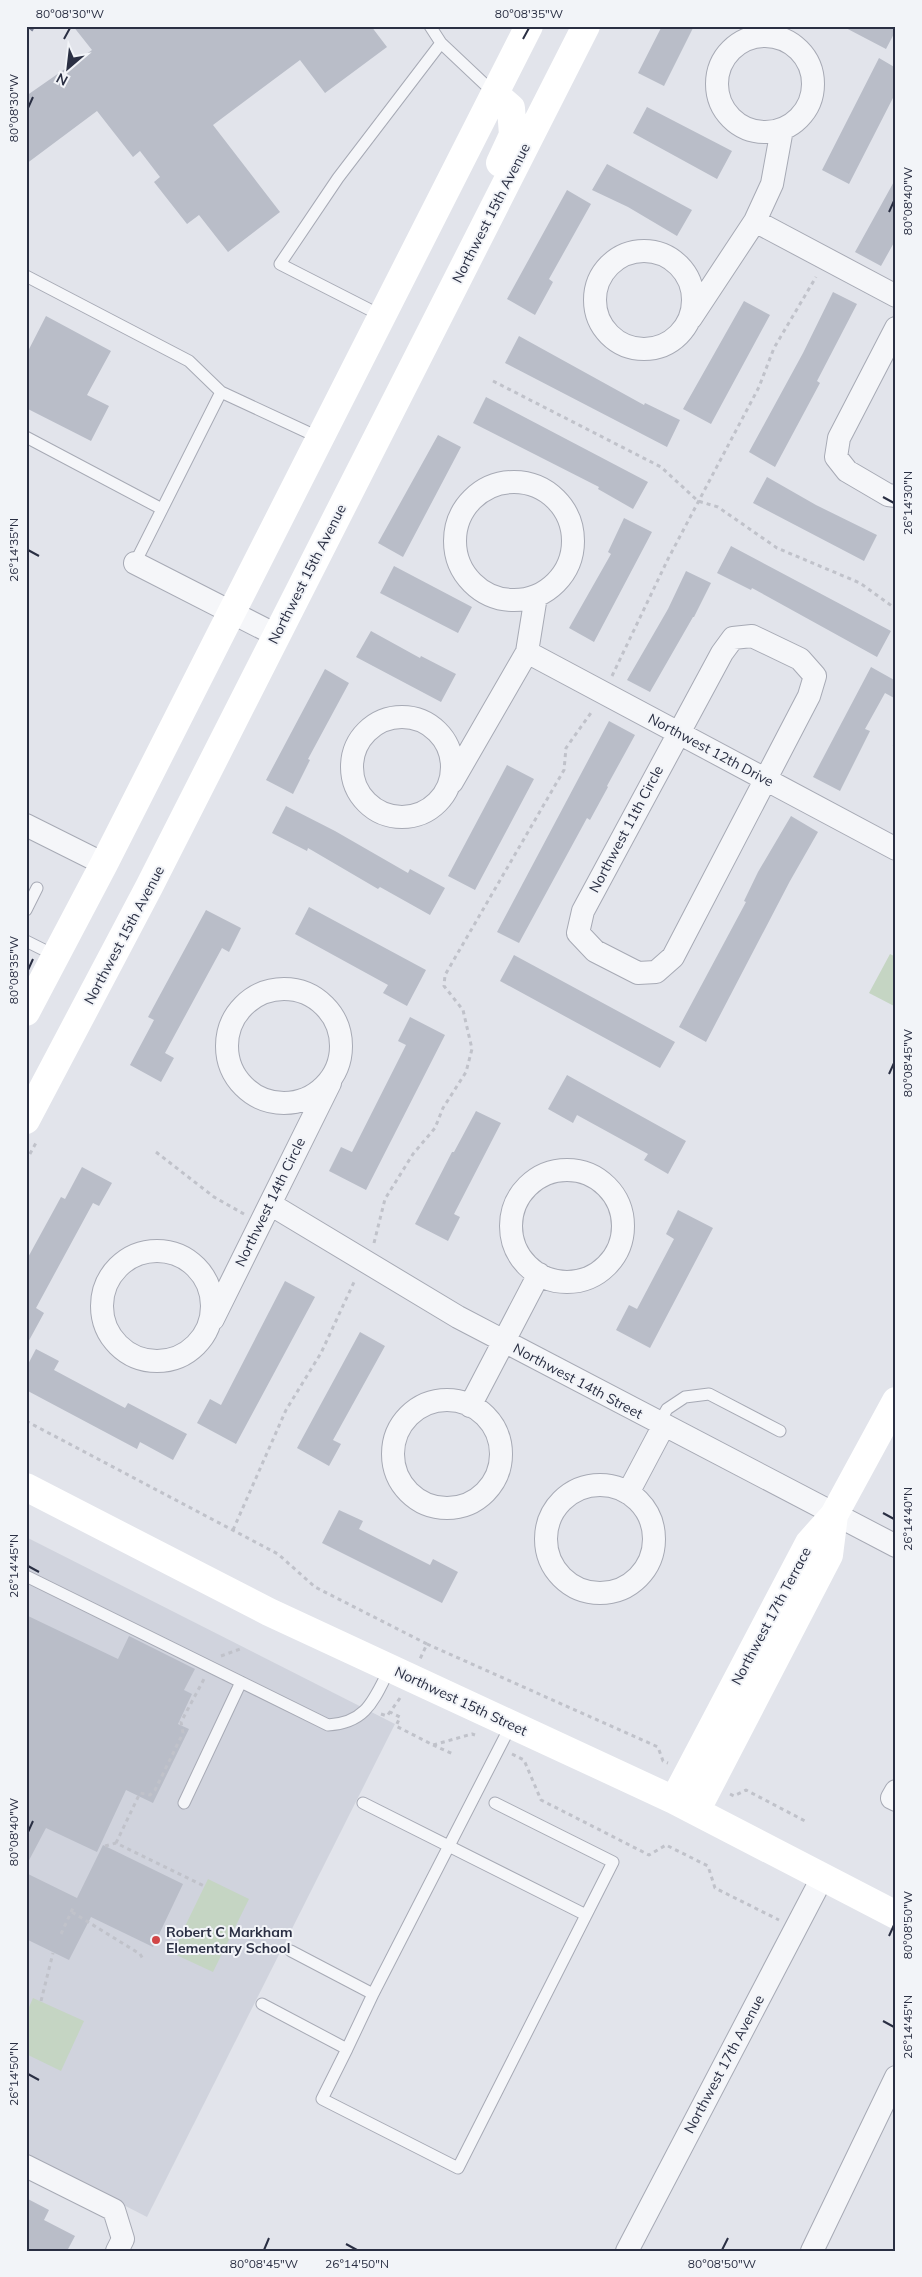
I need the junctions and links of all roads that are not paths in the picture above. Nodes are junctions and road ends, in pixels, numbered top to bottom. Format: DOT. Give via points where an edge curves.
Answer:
graph roads {
  1 [pos="430,26"];
  2 [pos="529,26"];
  3 [pos="586,26"];
  4 [pos="441,43"];
  5 [pos="496,94"];
  6 [pos="782,129"];
  7 [pos="755,220"];
  8 [pos="26,276"];
  9 [pos="455,284"];
  10 [pos="896,296"];
  11 [pos="382,316"];
  12 [pos="896,328"];
  13 [pos="682,332"];
  14 [pos="222,392"];
  15 [pos="26,436"];
  16 [pos="320,438"];
  17 [pos="896,496"];
  18 [pos="162,509"];
  19 [pos="135,563"];
  20 [pos="536,596"];
  21 [pos="232,612"];
  22 [pos="276,635"];
  23 [pos="527,652"];
  24 [pos="678,732"];
  25 [pos="766,780"];
  26 [pos="448,790"];
  27 [pos="26,825"];
  28 [pos="896,849"];
  29 [pos="104,864"];
  30 [pos="37,888"];
  31 [pos="26,910"];
  32 [pos="26,941"];
  33 [pos="56,956"];
  34 [pos="26,1012"];
  35 [pos="334,1073"];
  36 [pos="26,1120"];
  37 [pos="270,1204"];
  38 [pos="539,1274"];
  39 [pos="207,1331"];
  40 [pos="504,1341"];
  41 [pos="896,1401"];
  42 [pos="470,1406"];
  43 [pos="661,1424"];
  44 [pos="780,1431"];
  45 [pos="26,1487"];
  46 [pos="628,1493"];
  47 [pos="834,1515"];
  48 [pos="895,1547"];
  49 [pos="26,1576"];
  50 [pos="390,1668"];
  51 [pos="242,1682"];
  52 [pos="512,1725"];
  53 [pos="896,1791"];
  54 [pos="896,1800"];
  55 [pos="184,1803"];
  56 [pos="363,1803"];
  57 [pos="495,1803"];
  58 [pos="685,1806"];
  59 [pos="449,1846"];
  60 [pos="822,1878"];
  61 [pos="586,1915"];
  62 [pos="896,1915"];
  63 [pos="291,1951"];
  64 [pos="373,1994"];
  65 [pos="262,2004"];
  66 [pos="347,2049"];
  67 [pos="896,2078"];
  68 [pos="26,2166"];
  69 [pos="117,2251"];
  70 [pos="627,2251"];
  71 [pos="812,2251"];
  1 -- 4 [label="lane"];
  2 -- 5 [label="street"];
  3 -- 9 [label="street, Northwest 15th Avenue"];
  4 -- 5 [label="lane"];
  4 -- 11 [label="lane" via="338,178 280,264"];
  5 -- 9 [label="street" via="510,108 513,135 454,260"];
  5 -- 11 [label="street"];
  6 -- 6 [label="street" via="796,121 813,94 808,62 798,48 784,40 768,36 751,38 733,49 720,67 717,84 720,100 728,114 750,130 767,132"];
  6 -- 7 [label="street" via="772,184"];
  7 -- 10 [label="street"];
  7 -- 13 [label="street"];
  8 -- 14 [label="lane" via="189,362"];
  9 -- 22 [label="street, Northwest 15th Avenue"];
  11 -- 16 [label="street"];
  12 -- 17 [label="street" via="839,438 836,457 847,470 888,495"];
  13 -- 13 [label="street" via="670,342 654,348 637,349 608,334 599,320 595,304 596,287 603,272 628,253 644,251 674,261 685,272 692,287 690,318"];
  14 -- 16 [label="lane"];
  14 -- 18 [label="lane"];
  15 -- 18 [label="lane"];
  16 -- 21 [label="street"];
  18 -- 19 [label="lane"];
  19 -- 21 [label="street"];
  20 -- 20 [label="street" via="554,585 566,569 573,549 568,517 556,499 539,487 507,482 487,488 460,516 455,536 459,562 470,580 486,593 519,600"];
  20 -- 23 [label="street"];
  21 -- 22 [label="street"];
  21 -- 29 [label="street"];
  22 -- 36 [label="street, Northwest 15th Avenue" via="149,887"];
  23 -- 24 [label="street, Northwest 12th Drive"];
  23 -- 26 [label="street"];
  24 -- 25 [label="street, Northwest 12th Drive"];
  24 -- 25 [label="street, Northwest 11th Circle" via="733,638 752,636 800,659 815,676 809,696"];
  24 -- 25 [label="street, Northwest 11th Circle" via="583,911 578,933 595,951 638,973 656,972 673,957"];
  25 -- 28 [label="street, Northwest 12th Drive"];
  26 -- 26 [label="street" via="453,773 452,755 445,739 432,726 416,718 382,721 367,731 357,744 352,761 353,779 360,795 372,808 387,816 405,818 422,814 437,805"];
  27 -- 29 [label="street"];
  29 -- 33 [label="street"];
  30 -- 31 [label="lane"];
  32 -- 33 [label="lane"];
  33 -- 34 [label="street"];
  35 -- 35 [label="street, Northwest 14th Circle" via="341,1055 340,1035 333,1016 319,1000 301,991 282,988 262,992 245,1003 234,1017 227,1036 227,1056 234,1075 247,1090 266,1100 286,1103 305,1099 322,1088"];
  35 -- 37 [label="street, Northwest 14th Circle"];
  37 -- 39 [label="street, Northwest 14th Circle"];
  37 -- 40 [label="street, Northwest 14th Street" via="458,1318"];
  38 -- 38 [label="street" via="550,1280 570,1282 589,1278 606,1267 618,1252 623,1233 622,1213 614,1195 601,1181 584,1172 564,1169 545,1173 528,1184 517,1198 510,1217 511,1237 518,1255"];
  38 -- 40 [label="street"];
  39 -- 39 [label="street, Northwest 14th Circle" via="212,1312 211,1293 192,1263 175,1254 156,1251 137,1255 121,1264 108,1280 102,1298 103,1317 110,1335 123,1349 141,1358 160,1361 178,1357"];
  40 -- 42 [label="street"];
  40 -- 43 [label="street, Northwest 14th Street"];
  41 -- 47 [label="street"];
  42 -- 42 [label="street" via="444,1400 425,1404 409,1414 397,1431 392,1450 394,1469 402,1486 416,1499 436,1508 455,1508 473,1502 496,1479 501,1461 500,1442 493,1424"];
  43 -- 44 [label="lane" via="666,1410 685,1397 709,1394"];
  43 -- 46 [label="street"];
  43 -- 47 [label="street, Northwest 14th Street"];
  45 -- 50 [label="street, Northwest 15th Street" via="270,1612"];
  46 -- 46 [label="street" via="599,1484 580,1488 564,1498 552,1514 546,1532 547,1551 555,1568 568,1582 584,1590 603,1593 622,1588 638,1578 648,1565 654,1547 654,1528 647,1511"];
  47 -- 48 [label="street, Northwest 14th Street"];
  47 -- 58 [label="street, Northwest 17th Terrace" via="830,1555"];
  49 -- 51 [label="lane"];
  50 -- 51 [label="lane" via="370,1705 358,1718 328,1725"];
  50 -- 52 [label="street, Northwest 15th Street"];
  51 -- 55 [label="lane"];
  52 -- 58 [label="street, Northwest 15th Street"];
  52 -- 59 [label="lane"];
  53 -- 54 [label="street" via="892,1798"];
  56 -- 59 [label="lane"];
  57 -- 61 [label="lane" via="613,1862"];
  58 -- 60 [label="street, Northwest 15th Street"];
  59 -- 61 [label="lane"];
  59 -- 64 [label="lane"];
  60 -- 62 [label="street, Northwest 15th Street"];
  60 -- 70 [label="street, Northwest 17th Avenue"];
  61 -- 66 [label="lane" via="458,2168 322,2099"];
  63 -- 64 [label="lane"];
  64 -- 66 [label="lane"];
  65 -- 66 [label="lane"];
  67 -- 71 [label="street"];
  68 -- 69 [label="street" via="114,2210 123,2239"];
}
